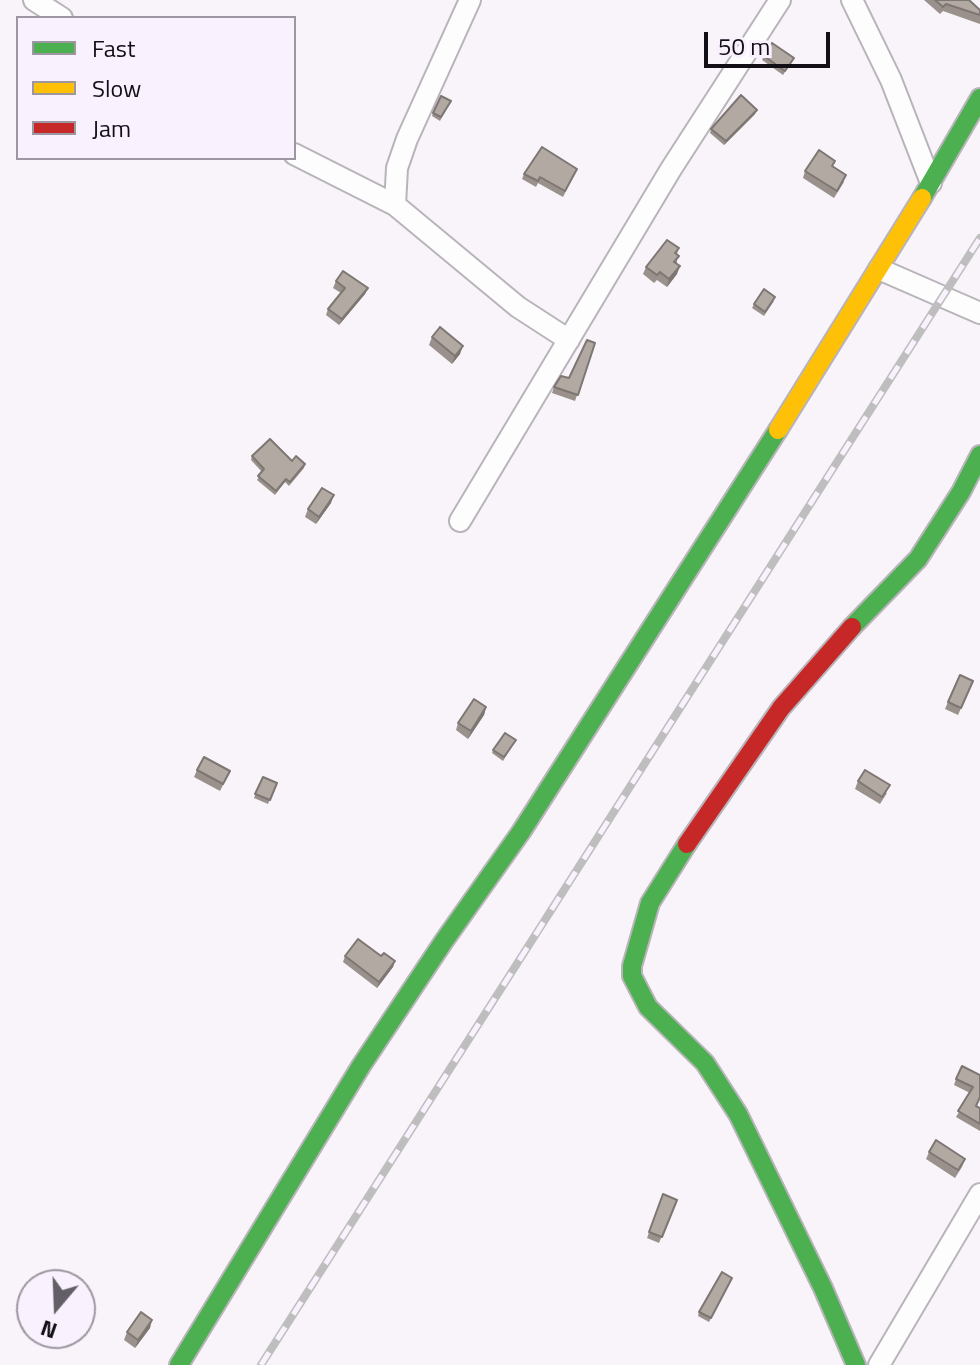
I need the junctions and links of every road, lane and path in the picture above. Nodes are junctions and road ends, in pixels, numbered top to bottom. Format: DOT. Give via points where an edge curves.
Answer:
graph roads {
  1 [pos="34,0"];
  2 [pos="470,0"];
  3 [pos="780,0"];
  4 [pos="852,0"];
  5 [pos="59,16"];
  6 [pos="980,98"];
  7 [pos="296,155"];
  8 [pos="931,183"];
  9 [pos="395,205"];
  10 [pos="879,269"];
  11 [pos="980,313"];
  12 [pos="569,340"];
  13 [pos="980,455"];
  14 [pos="460,521"];
  15 [pos="980,1194"];
  16 [pos="179,1365"];
  17 [pos="856,1365"];
  18 [pos="879,1365"];
  1 -- 5 [label="street"];
  2 -- 9 [label="street" via="407,139 397,168"];
  3 -- 12 [label="street"];
  4 -- 8 [label="street" via="891,80"];
  6 -- 8 [label="street"];
  7 -- 9 [label="street"];
  8 -- 10 [label="street"];
  9 -- 12 [label="street" via="518,307"];
  10 -- 11 [label="street"];
  10 -- 16 [label="street" via="553,782 361,1066"];
  12 -- 14 [label="street"];
  13 -- 17 [label="street" via="918,559 781,708 679,856 650,903 632,966 648,1007 705,1063 738,1114"];
  15 -- 18 [label="street"];
}
